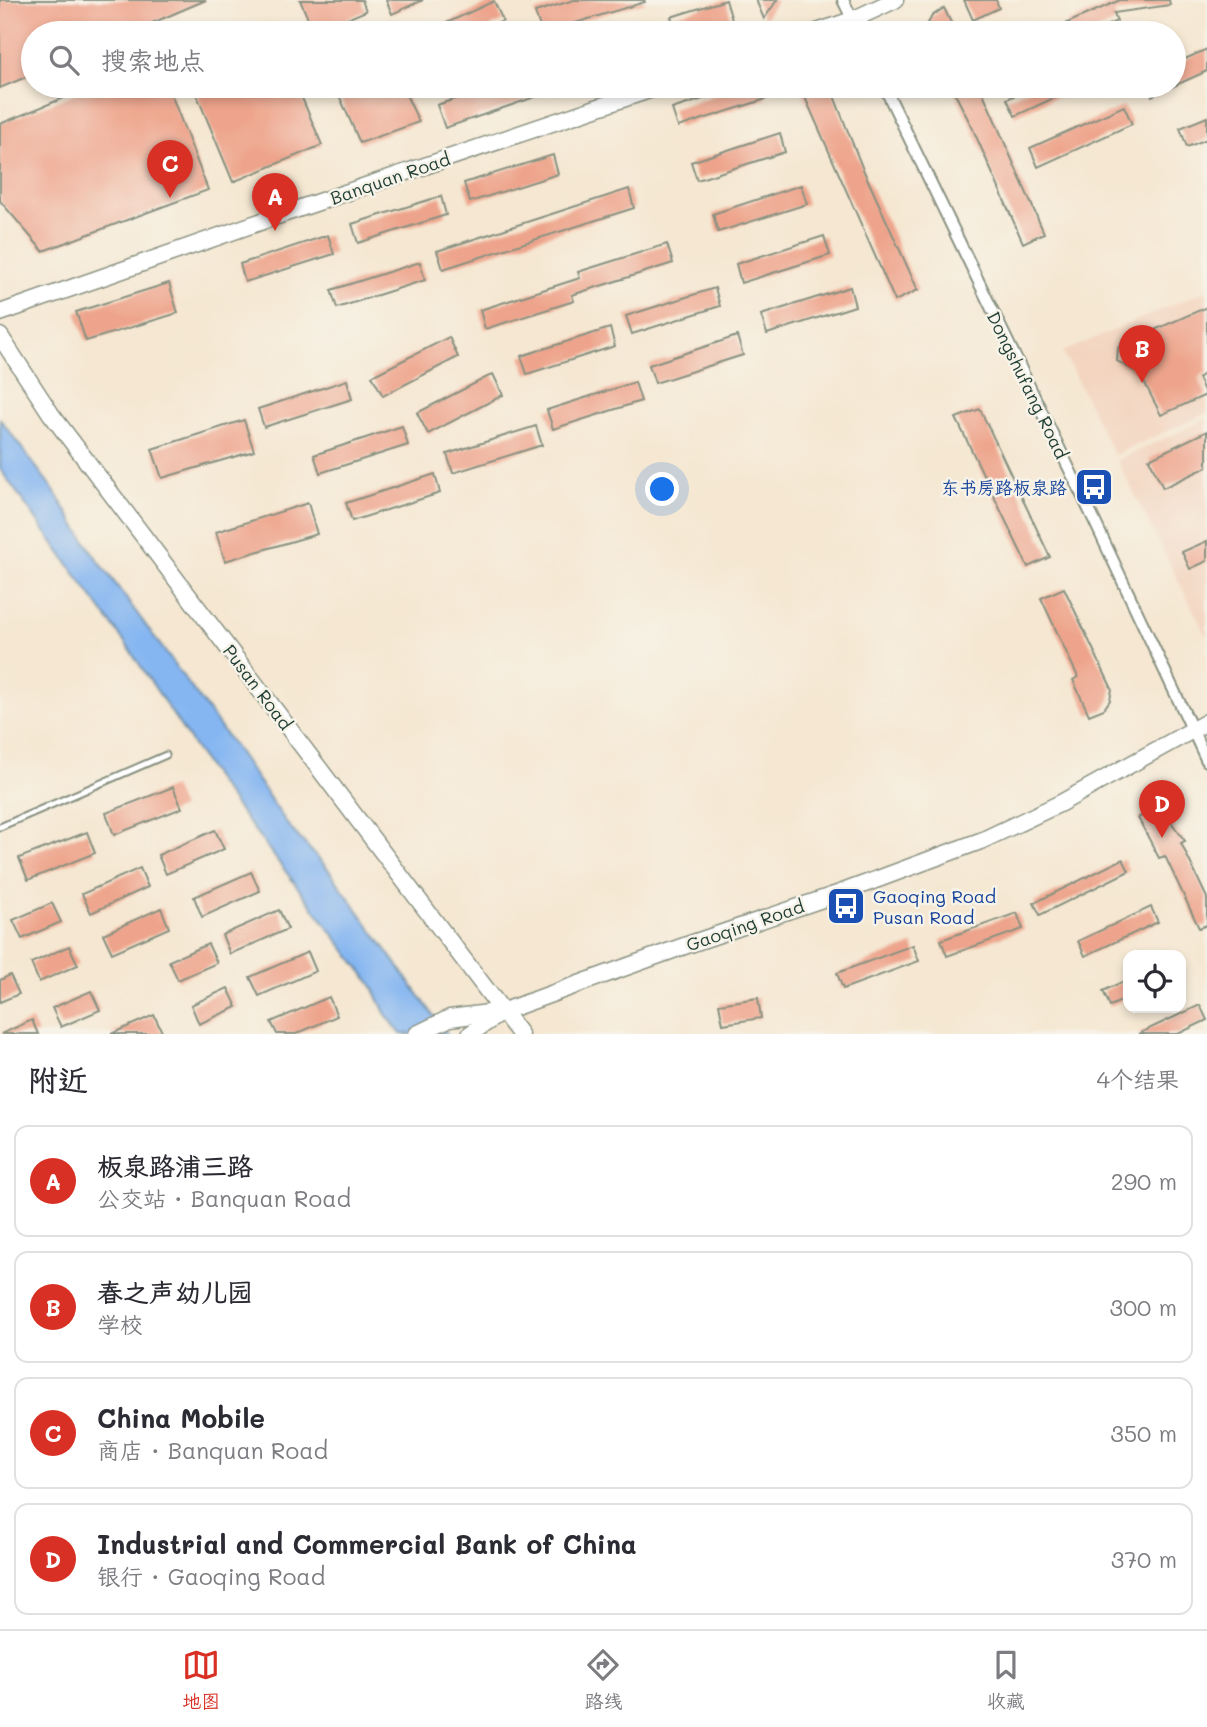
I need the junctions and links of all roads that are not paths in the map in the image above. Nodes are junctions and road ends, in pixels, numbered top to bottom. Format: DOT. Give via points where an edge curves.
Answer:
graph roads {
  1 [pos="843,0"];
  2 [pos="895,0"];
  3 [pos="853,21"];
  4 [pos="865,21"];
  5 [pos="626,98"];
  6 [pos="890,98"];
  7 [pos="0,313"];
  8 [pos="0,336"];
  9 [pos="1200,726"];
  10 [pos="166,755"];
  11 [pos="1207,761"];
  12 [pos="0,827"];
  13 [pos="504,1011"];
  14 [pos="417,1034"];
  15 [pos="470,1034"];
  16 [pos="520,1034"];
  1 -- 3 [label="street"];
  2 -- 4 [label="main road"];
  5 -- 7 [label="main road, Banquan Road"];
  6 -- 9 [label="street, Dongshufang Road" via="1094,520"];
  8 -- 13 [label="main road, Pusan Road" via="51,414"];
  9 -- 11 [label="street, Dongshufang Road"];
  9 -- 13 [label="main road, Gaoqing Road" via="1061,803 983,840"];
  10 -- 12 [label="lane"];
  13 -- 14 [label="main road" via="450,1018"];
  13 -- 15 [label="main road, Gaoqing Road"];
  13 -- 16 [label="main road, Pusan Road"];
}
